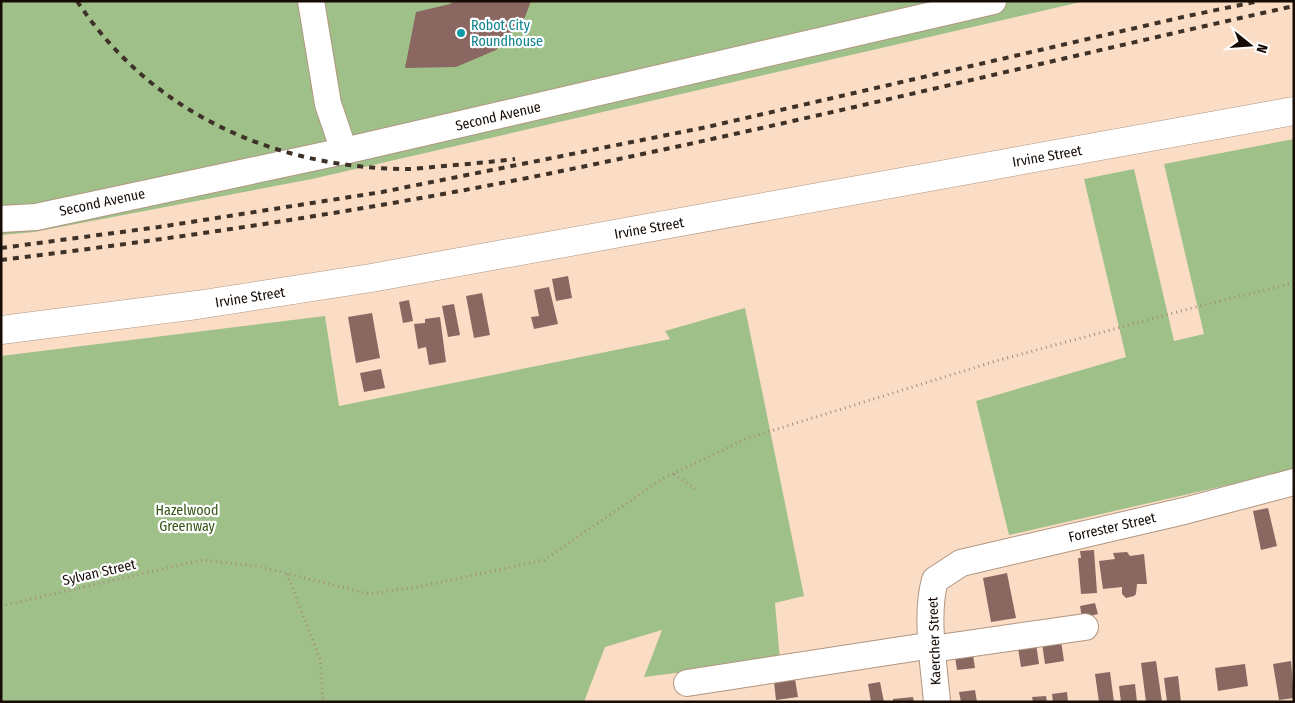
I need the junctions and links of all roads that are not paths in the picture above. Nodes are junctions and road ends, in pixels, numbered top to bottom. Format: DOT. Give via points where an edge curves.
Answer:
graph roads {
  1 [pos="311,1"];
  2 [pos="992,1"];
  3 [pos="1294,111"];
  4 [pos="344,151"];
  5 [pos="1,219"];
  6 [pos="1,330"];
  7 [pos="1294,482"];
  8 [pos="935,580"];
  9 [pos="1085,627"];
  10 [pos="932,649"];
  11 [pos="687,683"];
  12 [pos="936,702"];
  1 -- 4 [label="street" via="328,104"];
  2 -- 4 [label="street, Second Avenue"];
  3 -- 6 [label="main road, Irvine Street" via="372,278"];
  4 -- 5 [label="street, Second Avenue" via="36,217"];
  7 -- 8 [label="street, Forrester Street" via="961,563"];
  8 -- 10 [label="street, Kaercher Street" via="931,594"];
  9 -- 10 [label="street"];
  10 -- 11 [label="street" via="920,647"];
  10 -- 12 [label="street, Kaercher Street"];
}
